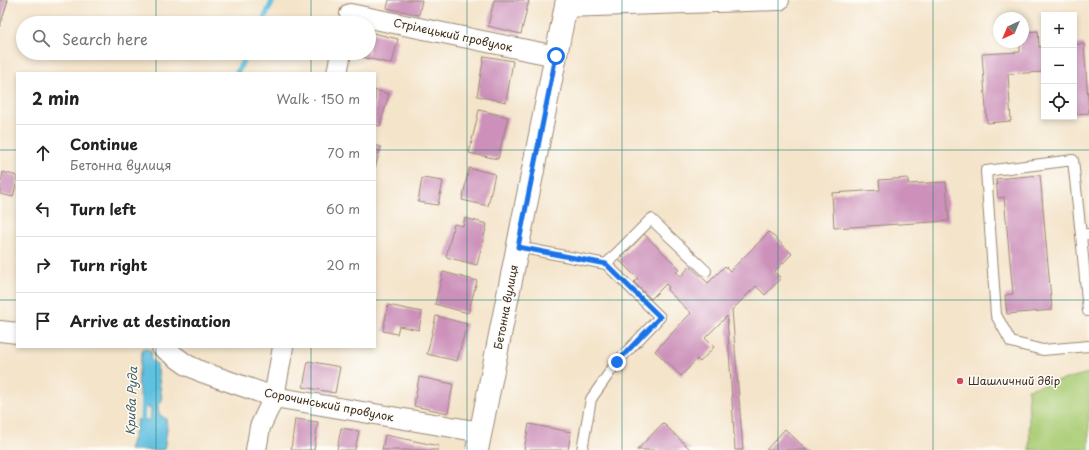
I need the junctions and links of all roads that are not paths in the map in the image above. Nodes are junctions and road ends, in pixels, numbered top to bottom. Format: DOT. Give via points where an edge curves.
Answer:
graph roads {
  1 [pos="779,0"];
  2 [pos="566,4"];
  3 [pos="350,12"];
  4 [pos="369,16"];
  5 [pos="376,18"];
  6 [pos="556,56"];
  7 [pos="340,60"];
  8 [pos="337,72"];
  9 [pos="1085,234"];
  10 [pos="518,247"];
  11 [pos="606,264"];
  12 [pos="706,271"];
  13 [pos="1089,311"];
  14 [pos="0,331"];
  15 [pos="16,334"];
  16 [pos="1089,346"];
  17 [pos="163,348"];
  18 [pos="283,348"];
  19 [pos="274,396"];
  20 [pos="479,441"];
  21 [pos="256,450"];
  22 [pos="582,450"];
  1 -- 2 [label="street"];
  2 -- 6 [label="street, Бетонна вулиця"];
  3 -- 4 [label="street, Стрілецький провулок"];
  5 -- 6 [label="street, Стрілецький провулок"];
  6 -- 10 [label="street, Бетонна вулиця"];
  7 -- 8 [label="street"];
  9 -- 13 [label="lane"];
  9 -- 16 [label="lane" via="1072,160 986,171 996,315 1011,342 1043,350"];
  10 -- 11 [label="lane"];
  10 -- 20 [label="street, Бетонна вулиця"];
  11 -- 12 [label="lane" via="651,219"];
  11 -- 22 [label="lane" via="660,317 617,362 591,399"];
  14 -- 15 [label="street"];
  17 -- 19 [label="street, Сорочинський провулок" via="186,365 202,372"];
  18 -- 19 [label="street"];
  19 -- 20 [label="street, Сорочинський провулок"];
  19 -- 21 [label="street" via="260,427"];
}
